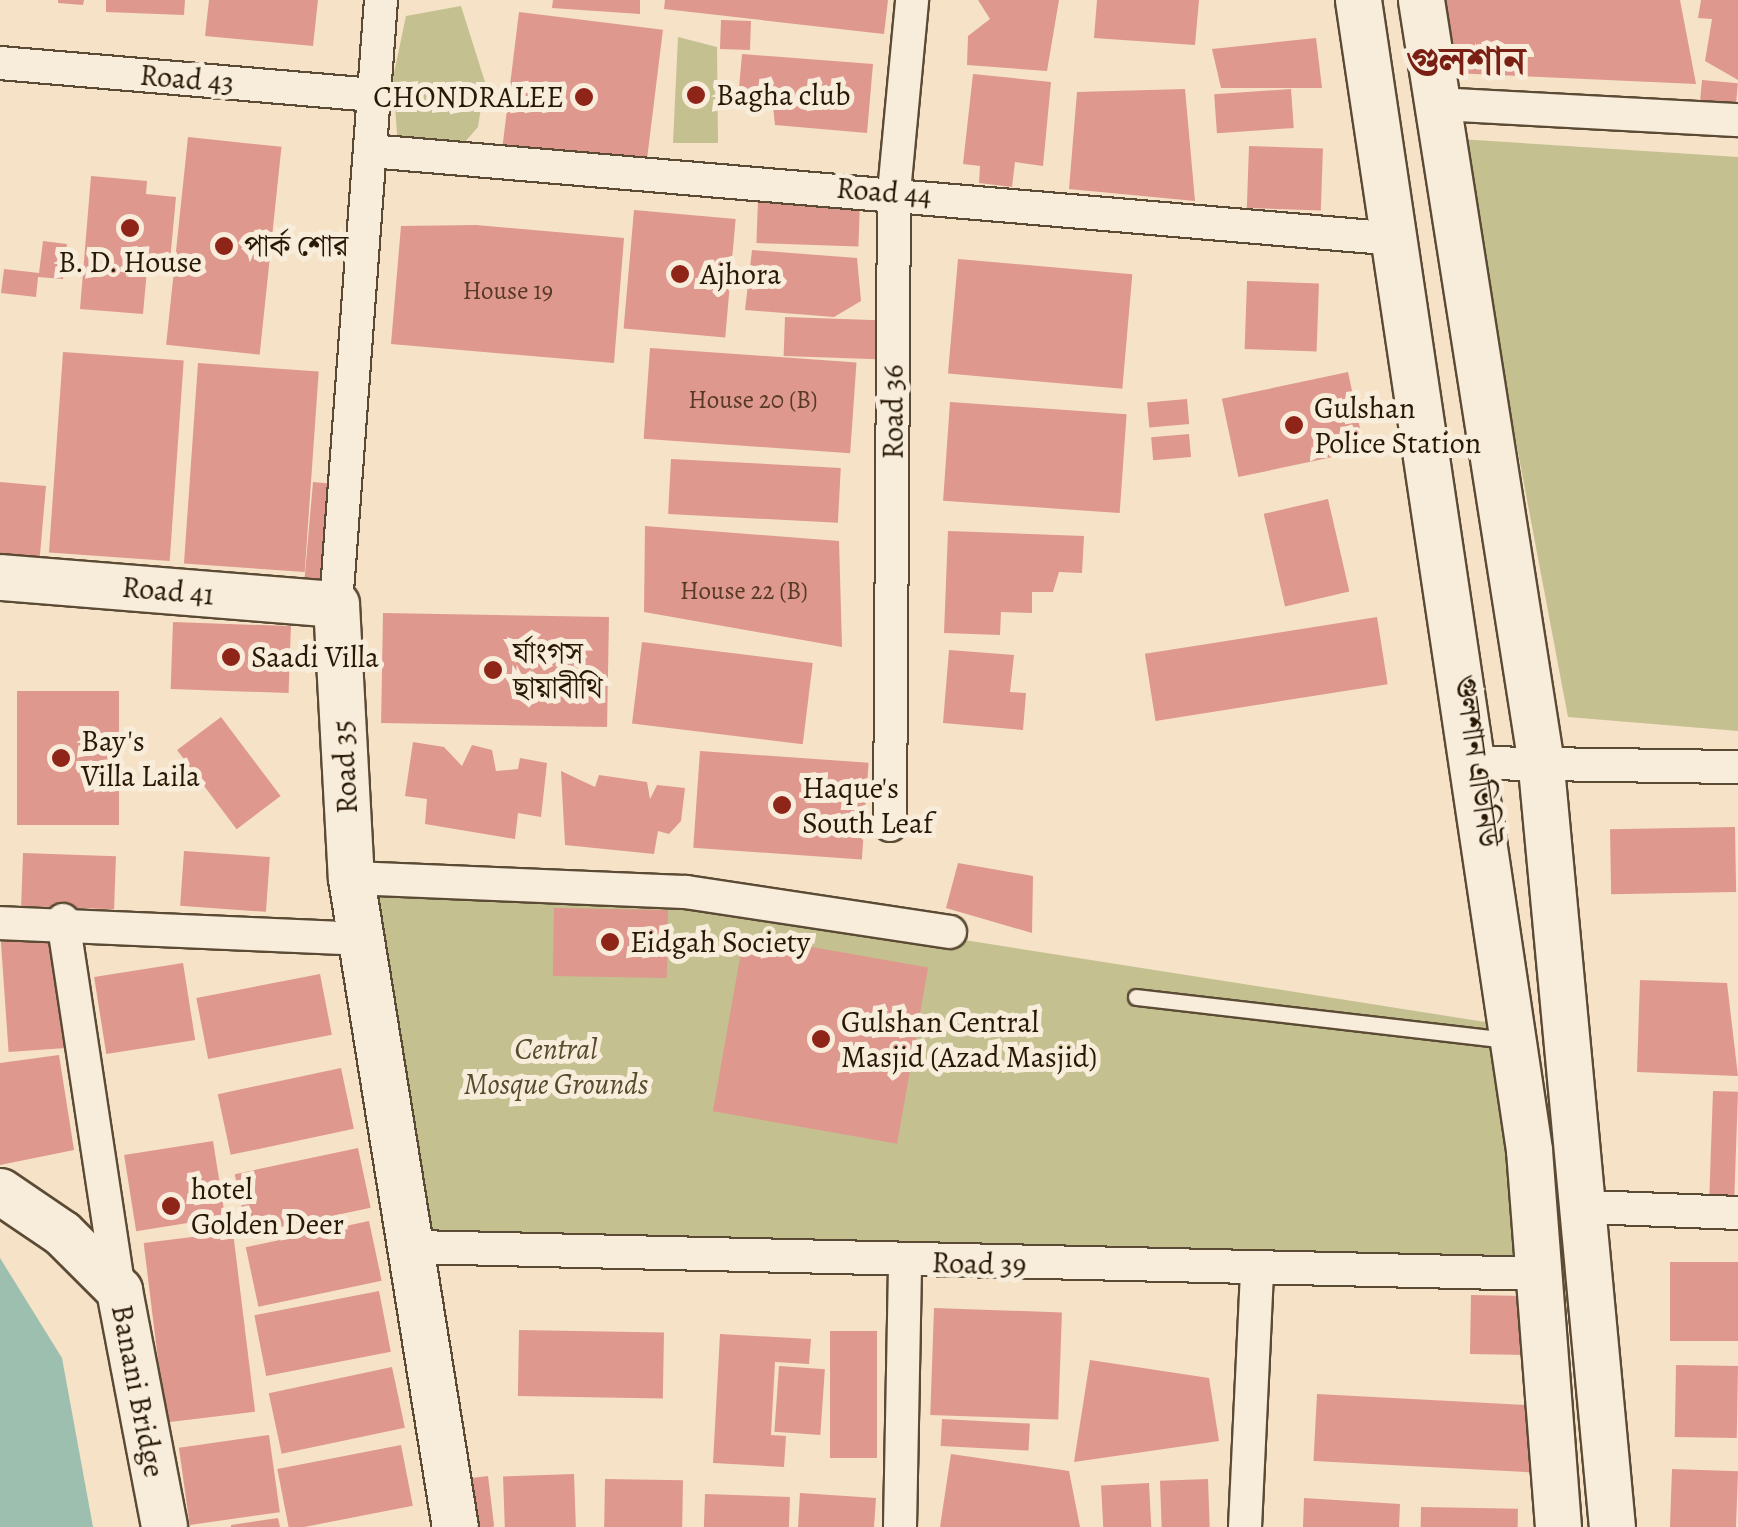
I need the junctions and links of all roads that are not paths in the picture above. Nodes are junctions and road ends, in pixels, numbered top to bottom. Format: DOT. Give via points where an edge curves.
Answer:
graph roads {
  1 [pos="381,0"];
  2 [pos="912,0"];
  3 [pos="1358,0"];
  4 [pos="1421,0"];
  5 [pos="0,63"];
  6 [pos="374,96"];
  7 [pos="1438,104"];
  8 [pos="1738,120"];
  9 [pos="370,151"];
  10 [pos="894,192"];
  11 [pos="1397,239"];
  12 [pos="0,577"];
  13 [pos="336,604"];
  14 [pos="1540,757"];
  15 [pos="1478,762"];
  16 [pos="1738,767"];
  17 [pos="890,826"];
  18 [pos="352,878"];
  19 [pos="63,920"];
  20 [pos="0,923"];
  21 [pos="950,932"];
  22 [pos="360,939"];
  23 [pos="1136,998"];
  24 [pos="1512,1040"];
  25 [pos="0,1191"];
  26 [pos="1588,1207"];
  27 [pos="1738,1213"];
  28 [pos="415,1247"];
  29 [pos="905,1262"];
  30 [pos="1257,1272"];
  31 [pos="1544,1274"];
  32 [pos="119,1290"];
  33 [pos="164,1527"];
  34 [pos="455,1527"];
  35 [pos="900,1527"];
  36 [pos="1245,1527"];
  37 [pos="1558,1527"];
  38 [pos="1612,1527"];
  1 -- 6 [label="street, Road 35"];
  2 -- 10 [label="street, Road 36"];
  3 -- 11 [label="main road, গুলশান এভিনিউ"];
  4 -- 7 [label="main road, গুলশান এভিনিউ"];
  5 -- 6 [label="street, Road 43"];
  6 -- 9 [label="street, Road 35"];
  7 -- 8 [label="street"];
  7 -- 14 [label="main road, গুলশান এভিনিউ"];
  9 -- 10 [label="street, Road 44"];
  9 -- 13 [label="street, Road 35"];
  10 -- 11 [label="street, Road 44"];
  10 -- 17 [label="street, Road 36"];
  11 -- 15 [label="main road, গুলশান এভিনিউ"];
  12 -- 13 [label="main road, Road 41"];
  13 -- 18 [label="main road, Road 35"];
  14 -- 15 [label="street"];
  14 -- 16 [label="street"];
  14 -- 26 [label="main road, গুলশান এভিনিউ"];
  15 -- 24 [label="main road, গুলশান এভিনিউ"];
  18 -- 21 [label="street" via="686,892"];
  18 -- 22 [label="main road, Road 35"];
  19 -- 20 [label="street"];
  19 -- 22 [label="street"];
  19 -- 32 [label="street"];
  22 -- 28 [label="main road, Road 35"];
  23 -- 24 [label="lane"];
  24 -- 31 [label="main road, গুলশান এভিনিউ"];
  25 -- 32 [label="main road, Banani Bridge" via="62,1233"];
  26 -- 27 [label="street"];
  26 -- 38 [label="main road, গুলশান এভিনিউ"];
  28 -- 29 [label="street, Road 39"];
  28 -- 34 [label="main road, Road 35"];
  29 -- 30 [label="street, Road 39"];
  29 -- 35 [label="street"];
  30 -- 31 [label="street, Road 39"];
  30 -- 36 [label="street"];
  31 -- 37 [label="main road, গুলশান এভিনিউ"];
  32 -- 33 [label="main road, Banani Bridge"];
}
